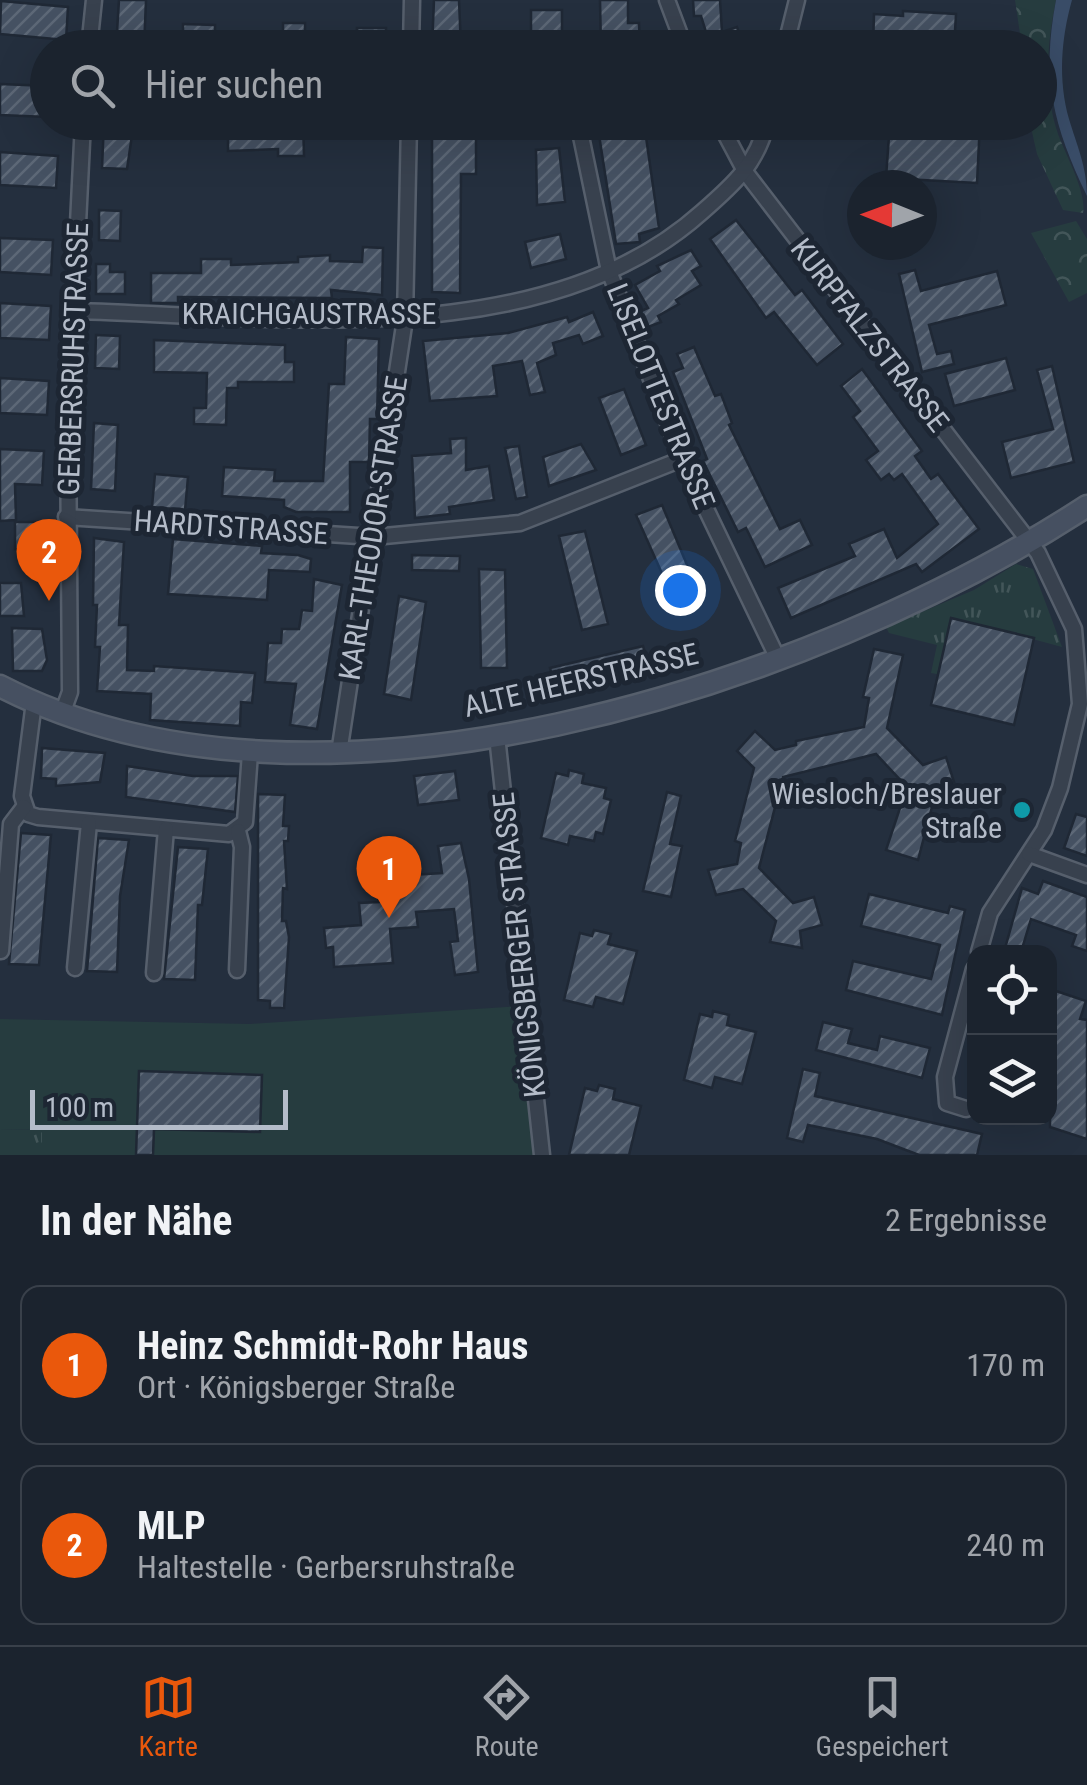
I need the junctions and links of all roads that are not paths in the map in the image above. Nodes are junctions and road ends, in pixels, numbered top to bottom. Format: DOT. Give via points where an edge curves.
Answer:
graph roads {
  1 [pos="94,0"];
  2 [pos="412,0"];
  3 [pos="667,0"];
  4 [pos="797,0"];
  5 [pos="90,30"];
  6 [pos="411,30"];
  7 [pos="678,30"];
  8 [pos="790,30"];
  9 [pos="81,140"];
  10 [pos="410,140"];
  11 [pos="582,140"];
  12 [pos="729,140"];
  13 [pos="760,140"];
  14 [pos="746,173"];
  15 [pos="609,271"];
  16 [pos="74,311"];
  17 [pos="405,319"];
  18 [pos="682,459"];
  19 [pos="1087,506"];
  20 [pos="66,517"];
  21 [pos="374,536"];
  22 [pos="1029,542"];
  23 [pos="778,658"];
  24 [pos="0,686"];
  25 [pos="34,702"];
  26 [pos="1083,705"];
  27 [pos="62,714"];
  28 [pos="497,736"];
  29 [pos="250,753"];
  30 [pos="340,753"];
  31 [pos="24,807"];
  32 [pos="89,823"];
  33 [pos="166,829"];
  34 [pos="238,830"];
  35 [pos="1030,854"];
  36 [pos="1087,875"];
  37 [pos="981,945"];
  38 [pos="1,952"];
  39 [pos="75,968"];
  40 [pos="237,970"];
  41 [pos="154,973"];
  42 [pos="967,994"];
  43 [pos="966,1108"];
  44 [pos="542,1155"];
  1 -- 5 [label="street"];
  2 -- 6 [label="street"];
  3 -- 7 [label="street"];
  4 -- 8 [label="street"];
  9 -- 16 [label="street, GERBERSRUHSTRASSE"];
  10 -- 17 [label="street, KARL-THEODOR-STRASSE"];
  11 -- 15 [label="street, LISELOTTESTRASSE"];
  12 -- 14 [label="street, KURPFALZSTRASSE"];
  13 -- 14 [label="street"];
  14 -- 15 [label="street, KRAICHGAUSTRASSE" via="684,229"];
  14 -- 22 [label="street, KURPFALZSTRASSE"];
  15 -- 17 [label="street, KRAICHGAUSTRASSE" via="504,304"];
  15 -- 18 [label="street, LISELOTTESTRASSE"];
  16 -- 17 [label="street, KRAICHGAUSTRASSE"];
  16 -- 20 [label="street, GERBERSRUHSTRASSE"];
  17 -- 21 [label="street, KARL-THEODOR-STRASSE"];
  18 -- 21 [label="street, HARDTSTRASSE" via="520,524"];
  18 -- 23 [label="street, LISELOTTESTRASSE"];
  19 -- 22 [label="street, ALTE HEERSTRASSE"];
  20 -- 21 [label="street, HARDTSTRASSE"];
  20 -- 27 [label="street, GERBERSRUHSTRASSE" via="70,692"];
  21 -- 30 [label="street, KARL-THEODOR-STRASSE"];
  22 -- 23 [label="street, ALTE HEERSTRASSE" via="875,620"];
  22 -- 26 [label="street, KURPFALZSTRASSE" via="1074,629"];
  23 -- 28 [label="street, ALTE HEERSTRASSE" via="676,694"];
  24 -- 25 [label="street, ALTE HEERSTRASSE"];
  25 -- 27 [label="street, ALTE HEERSTRASSE"];
  25 -- 31 [label="street"];
  26 -- 35 [label="street, KURPFALZSTRASSE" via="1060,788"];
  27 -- 29 [label="street, ALTE HEERSTRASSE" via="159,742"];
  28 -- 30 [label="street, ALTE HEERSTRASSE"];
  28 -- 44 [label="street, KÖNIGSBERGER STRASSE"];
  29 -- 30 [label="street, ALTE HEERSTRASSE"];
  29 -- 34 [label="street"];
  31 -- 32 [label="street" via="38,817"];
  31 -- 38 [label="street" via="10,824"];
  32 -- 33 [label="street"];
  32 -- 39 [label="street"];
  33 -- 34 [label="street"];
  33 -- 41 [label="street"];
  34 -- 40 [label="street"];
  35 -- 36 [label="street"];
  35 -- 37 [label="street, KURPFALZSTRASSE" via="990,914"];
  42 -- 43 [label="street" via="944,1076 947,1102"];
}
